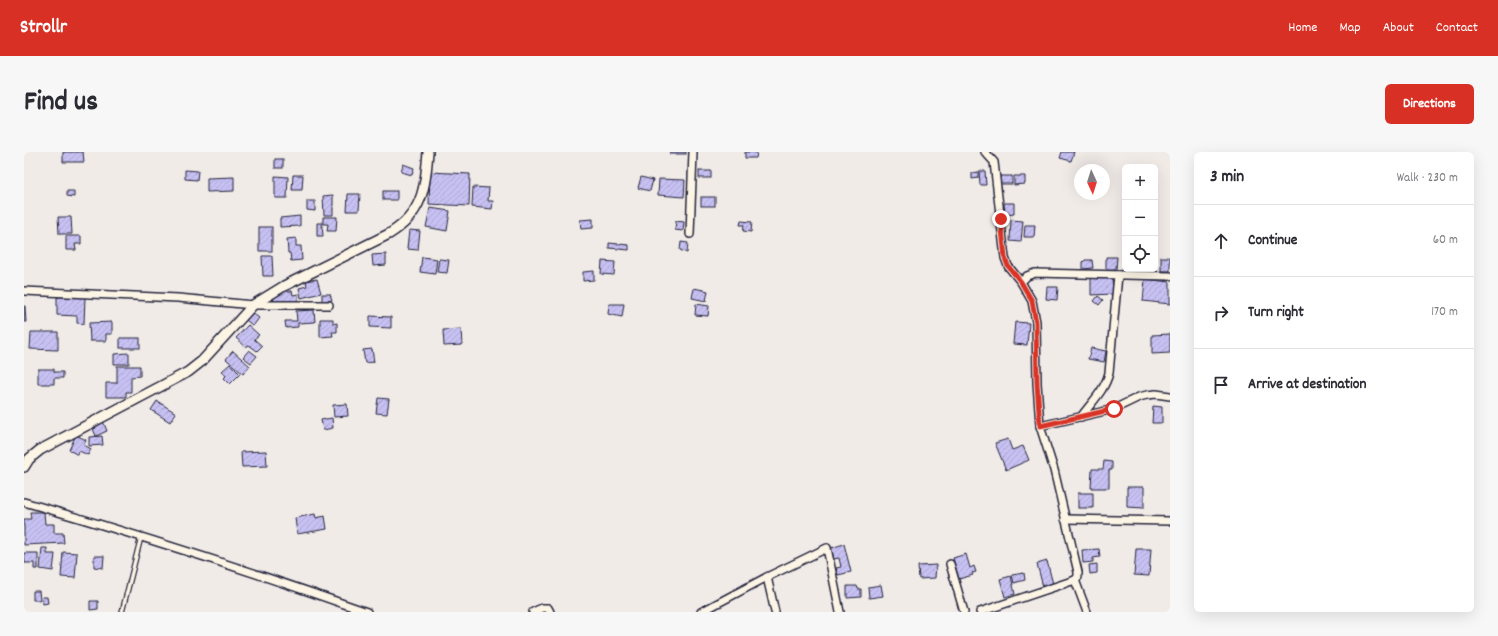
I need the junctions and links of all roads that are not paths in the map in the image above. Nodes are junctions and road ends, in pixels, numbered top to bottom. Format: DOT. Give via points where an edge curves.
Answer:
graph roads {
  1 [pos="428,152"];
  2 [pos="693,152"];
  3 [pos="985,152"];
  4 [pos="690,234"];
  5 [pos="1118,275"];
  6 [pos="1170,276"];
  7 [pos="1021,282"];
  8 [pos="24,291"];
  9 [pos="253,305"];
  10 [pos="329,305"];
  11 [pos="1170,396"];
  12 [pos="1081,417"];
  13 [pos="1040,426"];
  14 [pos="24,467"];
  15 [pos="24,502"];
  16 [pos="1066,519"];
  17 [pos="1170,521"];
  18 [pos="140,537"];
  19 [pos="950,564"];
  20 [pos="767,577"];
  21 [pos="1075,580"];
  22 [pos="713,609"];
  23 [pos="122,612"];
  24 [pos="367,612"];
  25 [pos="534,612"];
  26 [pos="550,612"];
  27 [pos="701,612"];
  28 [pos="775,612"];
  29 [pos="840,612"];
  30 [pos="964,612"];
  31 [pos="980,612"];
  32 [pos="1087,612"];
  1 -- 9 [label="main road" via="422,195 415,212 403,225 284,286"];
  2 -- 4 [label="street"];
  3 -- 7 [label="street" via="994,162 1005,258"];
  5 -- 6 [label="street"];
  5 -- 7 [label="street" via="1035,273"];
  5 -- 12 [label="street" via="1107,381"];
  7 -- 13 [label="street" via="1032,301 1036,322"];
  8 -- 9 [label="street" via="178,298"];
  9 -- 10 [label="street"];
  9 -- 14 [label="main road" via="205,358 188,372 40,450"];
  11 -- 12 [label="street" via="1147,395 1114,409"];
  12 -- 13 [label="street"];
  13 -- 16 [label="street"];
  15 -- 18 [label="street"];
  16 -- 17 [label="street"];
  16 -- 21 [label="street" via="1078,572"];
  18 -- 23 [label="lane"];
  18 -- 24 [label="street"];
  19 -- 30 [label="street"];
  20 -- 22 [label="street"];
  20 -- 28 [label="street"];
  20 -- 29 [label="street" via="827,548"];
  21 -- 31 [label="street"];
  21 -- 32 [label="street"];
  22 -- 27 [label="street"];
  25 -- 26 [label="street" via="548,608"];
}
